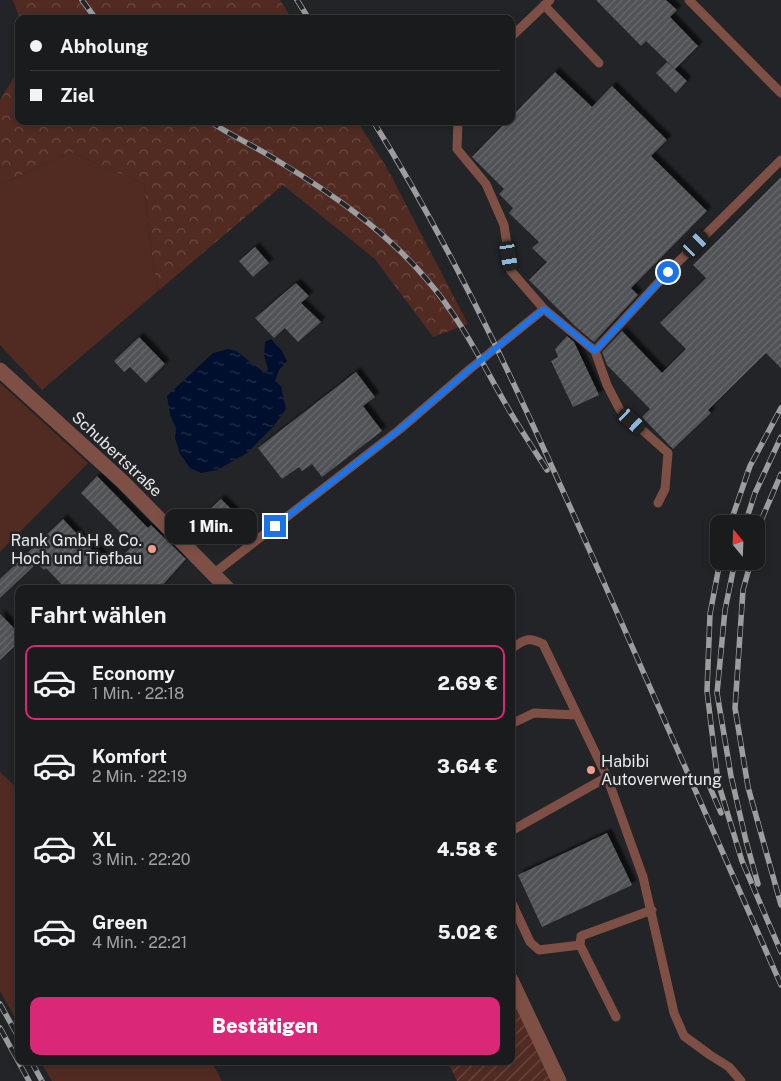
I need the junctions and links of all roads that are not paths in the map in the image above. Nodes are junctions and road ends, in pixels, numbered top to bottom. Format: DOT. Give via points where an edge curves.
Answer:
graph roads {
  1 [pos="689,0"];
  2 [pos="547,2"];
  3 [pos="515,32"];
  4 [pos="599,63"];
  5 [pos="781,94"];
  6 [pos="458,125"];
  7 [pos="781,160"];
  8 [pos="544,309"];
  9 [pos="595,351"];
  10 [pos="0,370"];
  11 [pos="658,503"];
  12 [pos="213,574"];
  13 [pos="224,585"];
  14 [pos="515,647"];
  15 [pos="577,715"];
  16 [pos="515,722"];
  17 [pos="607,777"];
  18 [pos="515,829"];
  19 [pos="515,909"];
  20 [pos="652,910"];
  21 [pos="580,945"];
  22 [pos="515,988"];
  23 [pos="616,1017"];
  24 [pos="559,1081"];
  25 [pos="741,1081"];
  1 -- 5 [label="lane"];
  2 -- 3 [label="lane"];
  2 -- 4 [label="lane"];
  6 -- 8 [label="lane" via="457,149 486,184 504,224 511,272"];
  7 -- 9 [label="lane" via="668,272"];
  8 -- 9 [label="lane"];
  8 -- 12 [label="lane" via="399,430"];
  9 -- 11 [label="lane" via="620,410 668,453 665,489"];
  10 -- 12 [label="street, Schubertstraße" via="123,482"];
  12 -- 13 [label="street, Schubertstraße"];
  14 -- 15 [label="lane" via="528,639 543,644"];
  15 -- 16 [label="lane" via="534,712"];
  15 -- 17 [label="lane"];
  17 -- 18 [label="lane"];
  17 -- 20 [label="lane"];
  19 -- 21 [label="lane" via="539,950"];
  20 -- 21 [label="lane" via="581,936"];
  20 -- 25 [label="lane" via="674,1013 684,1036 729,1067"];
  21 -- 23 [label="lane"];
  22 -- 24 [label="street"];
}
